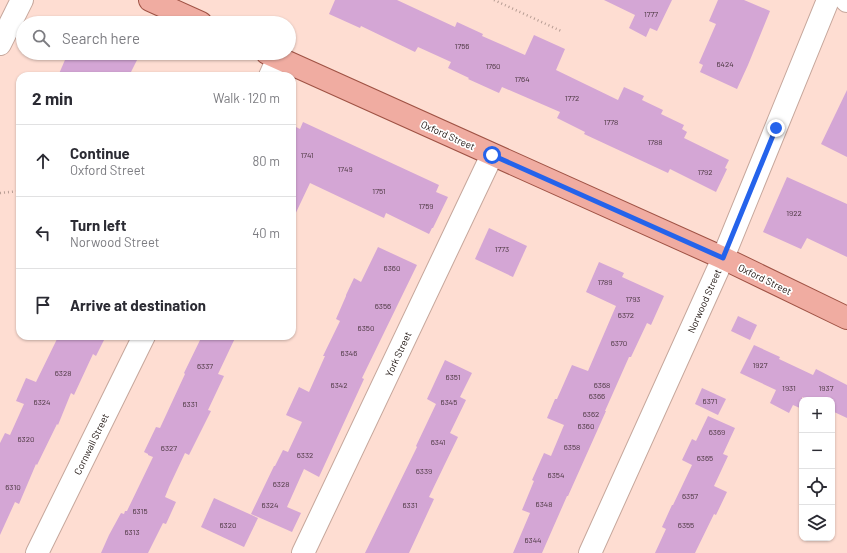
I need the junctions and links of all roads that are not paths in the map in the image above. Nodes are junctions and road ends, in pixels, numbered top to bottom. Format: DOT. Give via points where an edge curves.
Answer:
graph roads {
  1 [pos="22,0"];
  2 [pos="150,0"];
  3 [pos="828,0"];
  4 [pos="185,16"];
  5 [pos="0,44"];
  6 [pos="272,62"];
  7 [pos="296,72"];
  8 [pos="296,72"];
  9 [pos="492,155"];
  10 [pos="723,258"];
  11 [pos="847,318"];
  12 [pos="142,340"];
  13 [pos="37,553"];
  14 [pos="303,553"];
  15 [pos="590,553"];
  1 -- 5 [label="street"];
  2 -- 4 [label="main road"];
  3 -- 10 [label="street, Norwood Street"];
  6 -- 8 [label="main road, Oxford Street"];
  7 -- 9 [label="main road, Oxford Street"];
  9 -- 10 [label="main road, Oxford Street"];
  9 -- 14 [label="street, York Street"];
  10 -- 11 [label="main road, Oxford Street"];
  10 -- 15 [label="street, Norwood Street"];
  12 -- 13 [label="street, Cornwall Street"];
}
